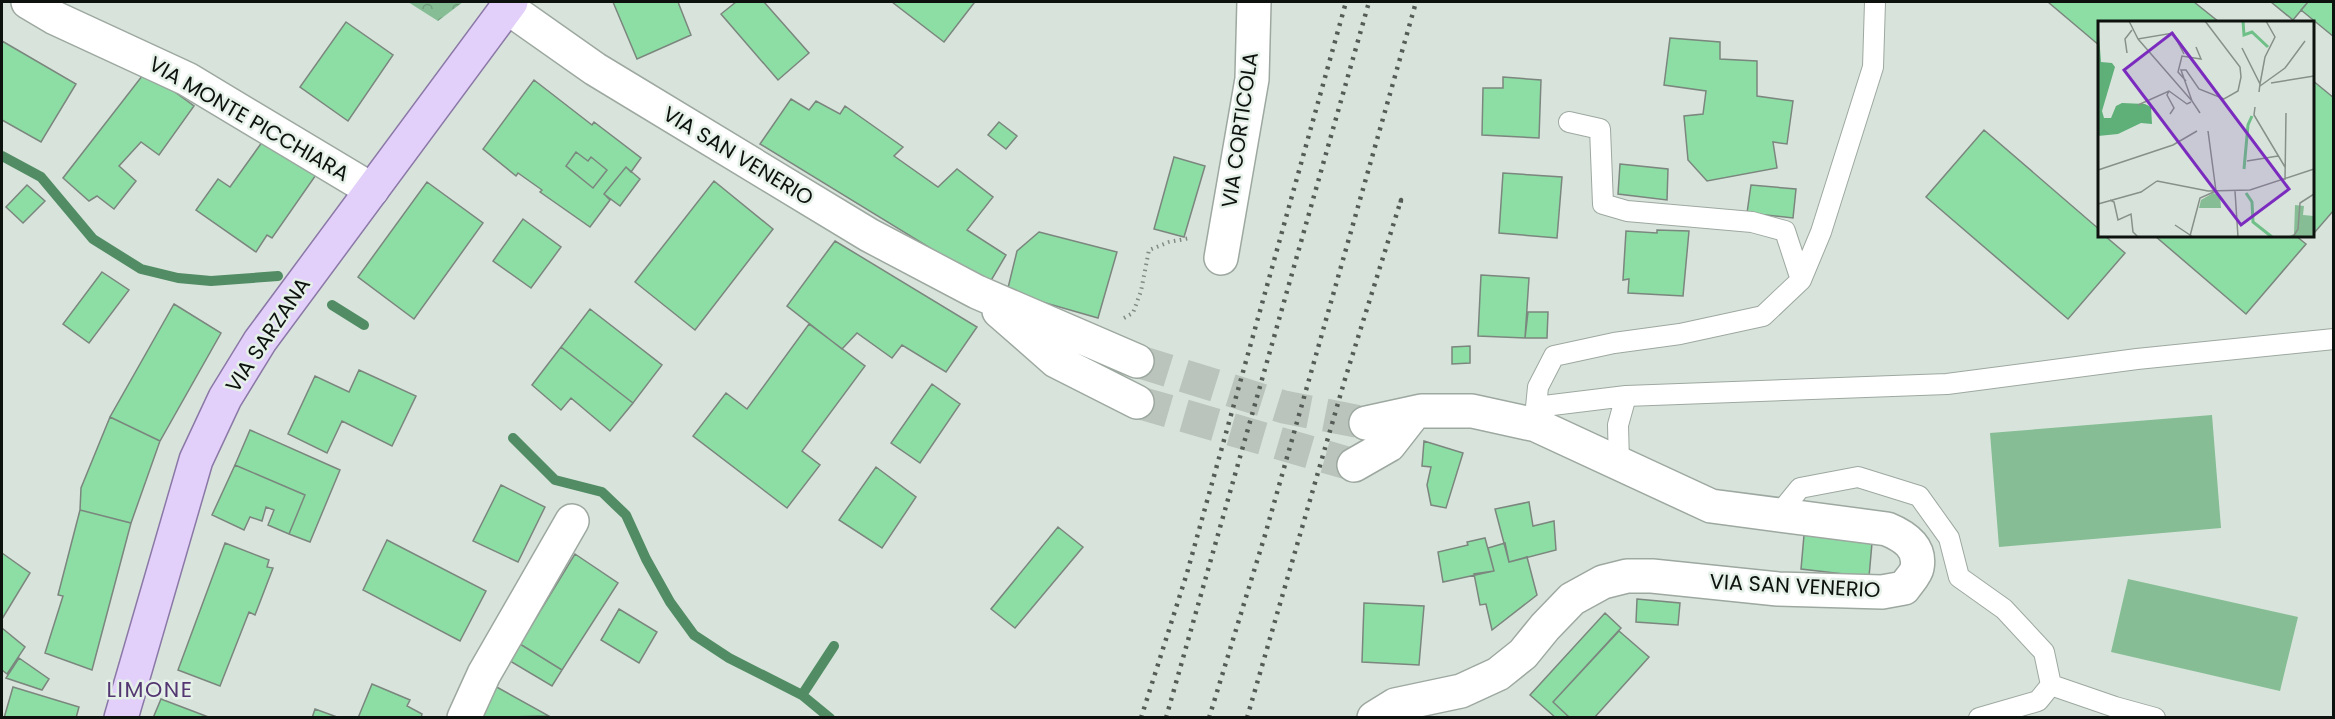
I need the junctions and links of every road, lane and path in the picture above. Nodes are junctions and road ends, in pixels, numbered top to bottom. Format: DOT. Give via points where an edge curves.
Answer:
graph roads {
  1 [pos="28,2"];
  2 [pos="1254,2"];
  3 [pos="1875,2"];
  4 [pos="509,3"];
  5 [pos="1569,122"];
  6 [pos="372,190"];
  7 [pos="1222,248"];
  8 [pos="1802,280"];
  9 [pos="977,292"];
  10 [pos="1080,336"];
  11 [pos="2334,339"];
  12 [pos="1137,360"];
  13 [pos="1626,396"];
  14 [pos="1137,402"];
  15 [pos="1414,413"];
  16 [pos="1536,416"];
  17 [pos="1366,423"];
  18 [pos="1619,463"];
  19 [pos="1354,465"];
  20 [pos="1778,515"];
  21 [pos="573,521"];
  22 [pos="2051,684"];
  23 [pos="121,717"];
  24 [pos="464,717"];
  25 [pos="1374,717"];
  26 [pos="1979,717"];
  27 [pos="2155,717"];
  1 -- 6 [label="street, VIA MONTE PICCHIARA" via="187,79"];
  2 -- 7 [label="street, VIA CORTICOLA" via="1252,79"];
  3 -- 8 [label="lane" via="1873,67"];
  4 -- 6 [label="main road, VIA SARZANA"];
  4 -- 9 [label="street, VIA SAN VENERIO" via="595,69 859,229"];
  5 -- 8 [label="lane" via="1600,129 1603,204 1627,211 1752,222 1785,231"];
  6 -- 23 [label="main road, VIA SARZANA" via="260,341 225,398 196,460"];
  7 -- 10 [label="path" via="1196,237 1149,249 1141,291 1132,313 1110,330"];
  8 -- 16 [label="lane" via="1763,316 1554,356 1538,387"];
  9 -- 10 [label="street, VIA SAN VENERIO"];
  9 -- 14 [label="street, VIA SAN VENERIO" via="1056,361"];
  10 -- 12 [label="street, VIA SAN VENERIO"];
  11 -- 13 [label="lane" via="1947,384"];
  13 -- 16 [label="lane"];
  13 -- 18 [label="lane" via="1618,425"];
  15 -- 16 [label="street, VIA SAN VENERIO" via="1472,411"];
  15 -- 17 [label="street, VIA SAN VENERIO"];
  15 -- 19 [label="street" via="1389,445"];
  16 -- 18 [label="street, VIA SAN VENERIO"];
  18 -- 20 [label="street, VIA SAN VENERIO" via="1711,506"];
  20 -- 22 [label="lane" via="1800,488 1858,477 1919,496 1949,538 1959,577 2004,609 2044,652"];
  20 -- 25 [label="street, VIA SAN VENERIO" via="1887,529 1904,536 1916,550 1917,568 1904,588 1882,592 1778,589 1652,576 1627,576 1603,582 1572,599 1523,654 1498,674 1461,691 1395,705"];
  21 -- 24 [label="street" via="484,674"];
  22 -- 26 [label="lane" via="2038,701"];
  22 -- 27 [label="lane"];
}
